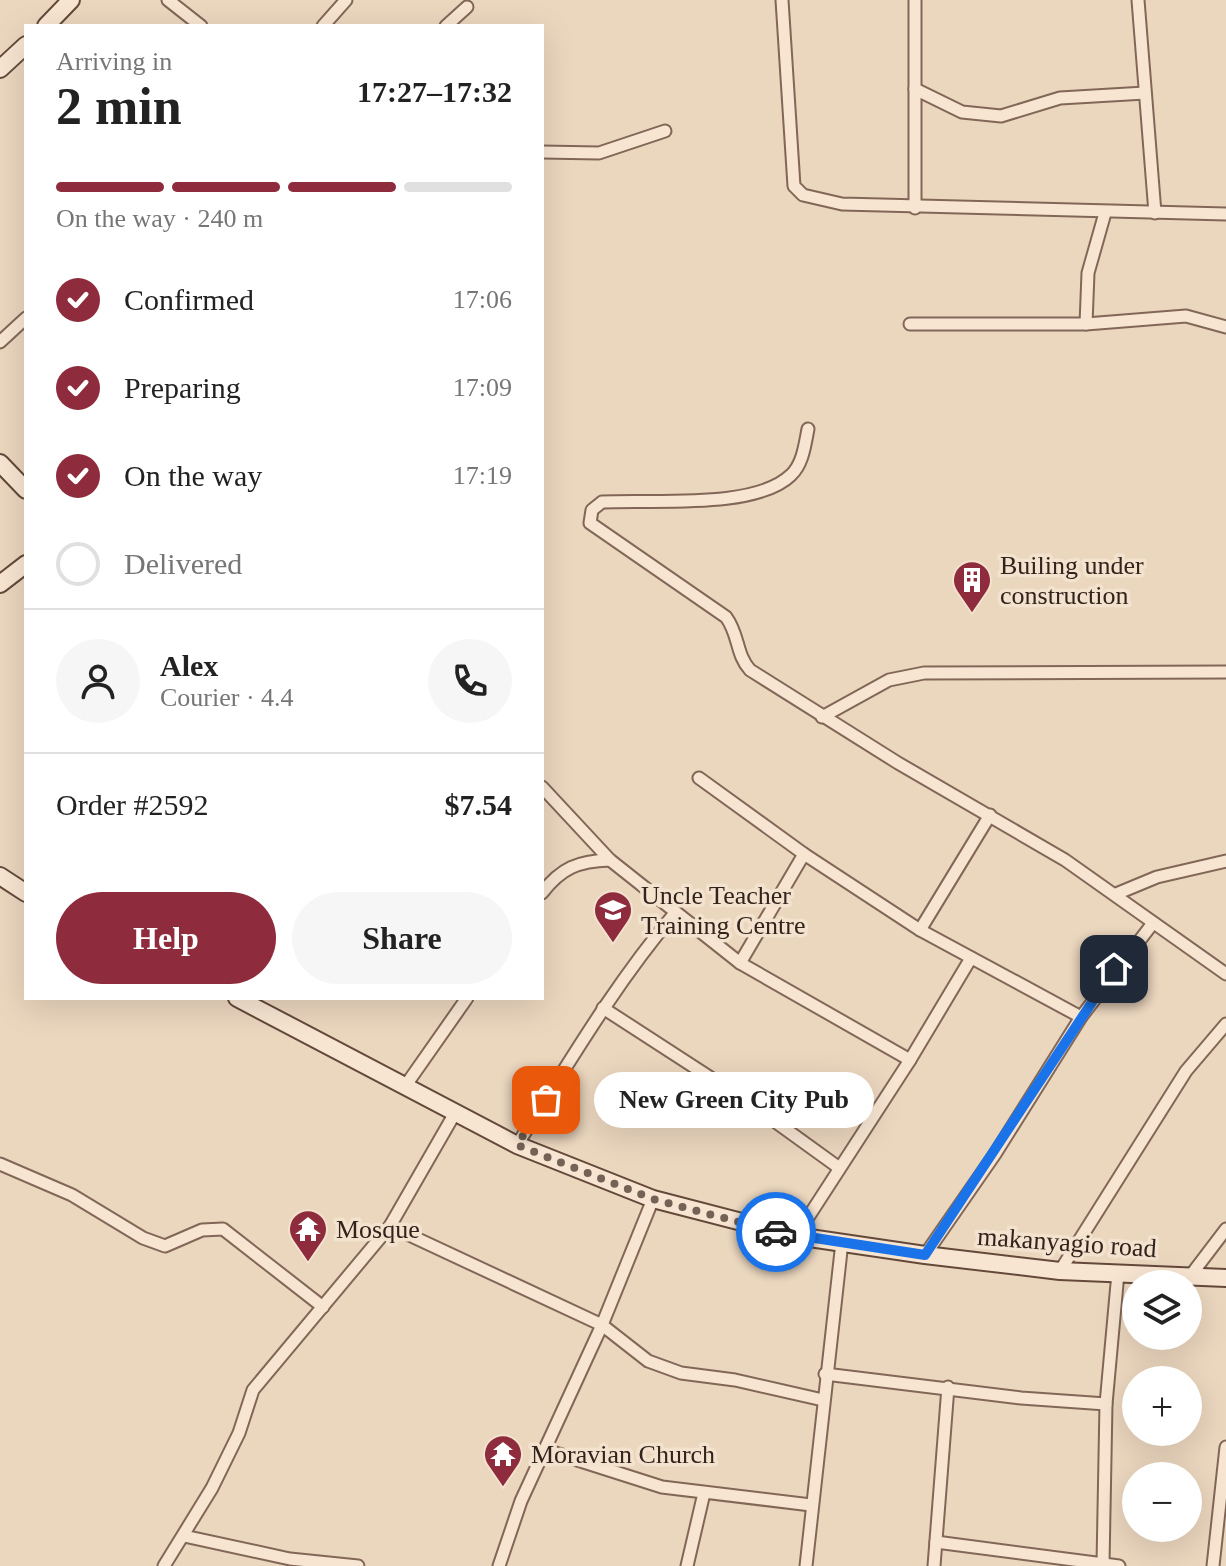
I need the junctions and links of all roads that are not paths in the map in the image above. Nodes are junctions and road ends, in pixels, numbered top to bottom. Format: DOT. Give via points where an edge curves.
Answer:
graph roads {
  1 [pos="71,0"];
  2 [pos="168,0"];
  3 [pos="346,0"];
  4 [pos="782,0"];
  5 [pos="915,0"];
  6 [pos="1138,0"];
  7 [pos="467,7"];
  8 [pos="48,24"];
  9 [pos="198,24"];
  10 [pos="325,24"];
  11 [pos="448,24"];
  12 [pos="24,47"];
  13 [pos="0,69"];
  14 [pos="915,89"];
  15 [pos="1145,93"];
  16 [pos="665,131"];
  17 [pos="544,152"];
  18 [pos="915,208"];
  19 [pos="1105,213"];
  20 [pos="1155,213"];
  21 [pos="1226,214"];
  22 [pos="24,320"];
  23 [pos="910,324"];
  24 [pos="1086,324"];
  25 [pos="1226,327"];
  26 [pos="0,342"];
  27 [pos="808,429"];
  28 [pos="0,463"];
  29 [pos="24,488"];
  30 [pos="24,566"];
  31 [pos="0,584"];
  32 [pos="1226,672"];
  33 [pos="822,717"];
  34 [pos="699,778"];
  35 [pos="544,789"];
  36 [pos="990,815"];
  37 [pos="804,854"];
  38 [pos="610,860"];
  39 [pos="1226,861"];
  40 [pos="0,876"];
  41 [pos="544,890"];
  42 [pos="24,892"];
  43 [pos="1116,894"];
  44 [pos="675,913"];
  45 [pos="1153,923"];
  46 [pos="920,930"];
  47 [pos="971,958"];
  48 [pos="740,963"];
  49 [pos="1226,974"];
  50 [pos="241,1000"];
  51 [pos="466,1000"];
  52 [pos="603,1008"];
  53 [pos="1081,1017"];
  54 [pos="1226,1024"];
  55 [pos="910,1060"];
  56 [pos="406,1085"];
  57 [pos="455,1113"];
  58 [pos="517,1145"];
  59 [pos="0,1164"];
  60 [pos="838,1167"];
  61 [pos="653,1199"];
  62 [pos="390,1226"];
  63 [pos="1226,1229"];
  64 [pos="796,1236"];
  65 [pos="842,1242"];
  66 [pos="925,1255"];
  67 [pos="1195,1270"];
  68 [pos="1060,1271"];
  69 [pos="1118,1273"];
  70 [pos="1122,1273"];
  71 [pos="1202,1276"];
  72 [pos="1226,1278"];
  73 [pos="323,1307"];
  74 [pos="602,1325"];
  75 [pos="825,1374"];
  76 [pos="948,1387"];
  77 [pos="823,1400"];
  78 [pos="1106,1404"];
  79 [pos="1226,1447"];
  80 [pos="546,1450"];
  81 [pos="704,1493"];
  82 [pos="811,1505"];
  83 [pos="184,1536"];
  84 [pos="936,1542"];
  85 [pos="1103,1564"];
  86 [pos="164,1566"];
  87 [pos="358,1566"];
  88 [pos="499,1566"];
  89 [pos="687,1566"];
  90 [pos="806,1566"];
  91 [pos="934,1566"];
  92 [pos="1119,1566"];
  93 [pos="1213,1566"];
  1 -- 8 [label="street"];
  2 -- 9 [label="street"];
  3 -- 10 [label="street"];
  4 -- 18 [label="street" via="794,186 819,200"];
  5 -- 14 [label="street"];
  6 -- 15 [label="street"];
  7 -- 11 [label="street"];
  12 -- 13 [label="street"];
  14 -- 15 [label="street" via="962,112 1001,116 1060,98"];
  14 -- 18 [label="street"];
  15 -- 20 [label="street"];
  16 -- 17 [label="street" via="599,153"];
  18 -- 19 [label="street"];
  19 -- 20 [label="street"];
  19 -- 24 [label="street" via="1088,273"];
  20 -- 21 [label="street"];
  22 -- 26 [label="street"];
  23 -- 24 [label="street"];
  24 -- 25 [label="street" via="1186,316"];
  27 -- 33 [label="street" via="802,459 793,474 773,488 694,502 602,502 589,518 593,528 726,617 750,670"];
  28 -- 29 [label="street"];
  30 -- 31 [label="street"];
  32 -- 33 [label="street" via="924,673 889,680"];
  33 -- 36 [label="street"];
  34 -- 37 [label="street"];
  35 -- 38 [label="street"];
  36 -- 43 [label="street"];
  36 -- 46 [label="street"];
  37 -- 46 [label="street"];
  37 -- 48 [label="street"];
  38 -- 41 [label="street" via="569,866"];
  38 -- 44 [label="street"];
  39 -- 43 [label="street" via="1157,877"];
  40 -- 42 [label="street"];
  43 -- 45 [label="street"];
  44 -- 48 [label="street"];
  44 -- 52 [label="street"];
  45 -- 49 [label="street"];
  45 -- 53 [label="street"];
  46 -- 47 [label="street"];
  47 -- 53 [label="street"];
  47 -- 55 [label="street"];
  48 -- 55 [label="street"];
  50 -- 56 [label="street, makanyagio road"];
  51 -- 56 [label="street"];
  52 -- 58 [label="street"];
  52 -- 60 [label="street"];
  53 -- 66 [label="street"];
  54 -- 68 [label="street" via="1186,1071"];
  55 -- 60 [label="street"];
  56 -- 57 [label="street, makanyagio road"];
  57 -- 58 [label="street, makanyagio road"];
  57 -- 62 [label="street"];
  58 -- 61 [label="street, makanyagio road"];
  59 -- 73 [label="street" via="165,1246 202,1230 223,1229"];
  60 -- 64 [label="street"];
  61 -- 64 [label="street, makanyagio road"];
  61 -- 74 [label="street"];
  62 -- 73 [label="street"];
  62 -- 74 [label="street"];
  63 -- 67 [label="street"];
  64 -- 65 [label="street, makanyagio road"];
  65 -- 66 [label="street, makanyagio road"];
  65 -- 75 [label="street"];
  66 -- 68 [label="street, makanyagio road"];
  68 -- 69 [label="street, makanyagio road"];
  69 -- 70 [label="street, makanyagio road"];
  69 -- 78 [label="street"];
  71 -- 72 [label="street, makanyagio road"];
  73 -- 83 [label="street" via="253,1390 239,1433"];
  74 -- 77 [label="street" via="639,1355 681,1373"];
  74 -- 80 [label="street"];
  75 -- 76 [label="street"];
  75 -- 77 [label="street"];
  76 -- 78 [label="street"];
  76 -- 84 [label="street"];
  77 -- 82 [label="street"];
  78 -- 85 [label="street"];
  79 -- 93 [label="street"];
  80 -- 81 [label="street" via="629,1478"];
  80 -- 88 [label="street" via="521,1501"];
  81 -- 82 [label="street"];
  81 -- 89 [label="street"];
  82 -- 90 [label="street"];
  83 -- 86 [label="street"];
  83 -- 87 [label="street" via="290,1559"];
  84 -- 85 [label="street"];
  84 -- 91 [label="street"];
  85 -- 92 [label="street"];
}
